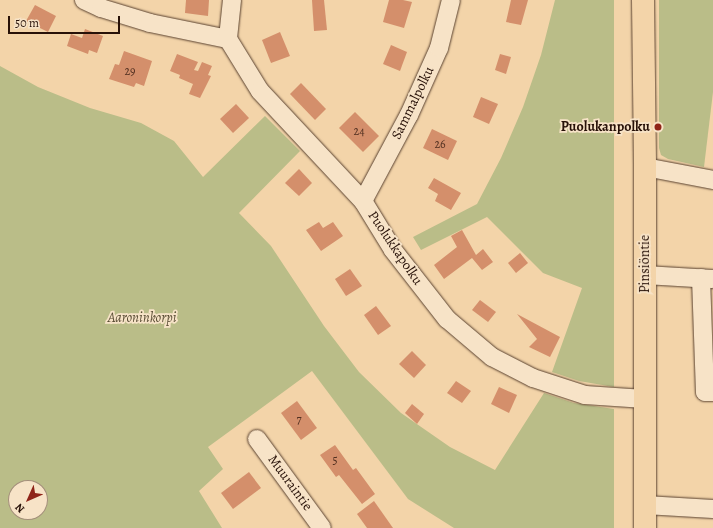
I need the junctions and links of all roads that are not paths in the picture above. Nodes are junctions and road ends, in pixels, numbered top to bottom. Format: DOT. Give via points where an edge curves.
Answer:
graph roads {
  1 [pos="84,0"];
  2 [pos="232,0"];
  3 [pos="451,0"];
  4 [pos="643,0"];
  5 [pos="228,39"];
  6 [pos="645,167"];
  7 [pos="713,180"];
  8 [pos="363,201"];
  9 [pos="645,275"];
  10 [pos="707,278"];
  11 [pos="713,392"];
  12 [pos="645,399"];
  13 [pos="257,438"];
  14 [pos="645,505"];
  15 [pos="713,509"];
  16 [pos="322,528"];
  17 [pos="645,528"];
  1 -- 5 [label="street" via="150,23"];
  2 -- 5 [label="street"];
  3 -- 8 [label="street, Sammalpolku" via="439,48 409,115"];
  4 -- 6 [label="main road, Pinsiöntie"];
  5 -- 8 [label="street, Puolukkapolku" via="260,92"];
  6 -- 7 [label="street"];
  6 -- 9 [label="main road, Pinsiöntie"];
  8 -- 12 [label="street, Puolukkapolku" via="393,250 446,319 492,357 533,378 560,388 585,394"];
  9 -- 10 [label="street"];
  9 -- 12 [label="main road, Pinsiöntie"];
  10 -- 11 [label="street" via="705,392"];
  12 -- 14 [label="main road, Pinsiöntie"];
  13 -- 16 [label="street, Muuraintie"];
  14 -- 15 [label="street"];
  14 -- 17 [label="main road, Pinsiöntie"];
}
